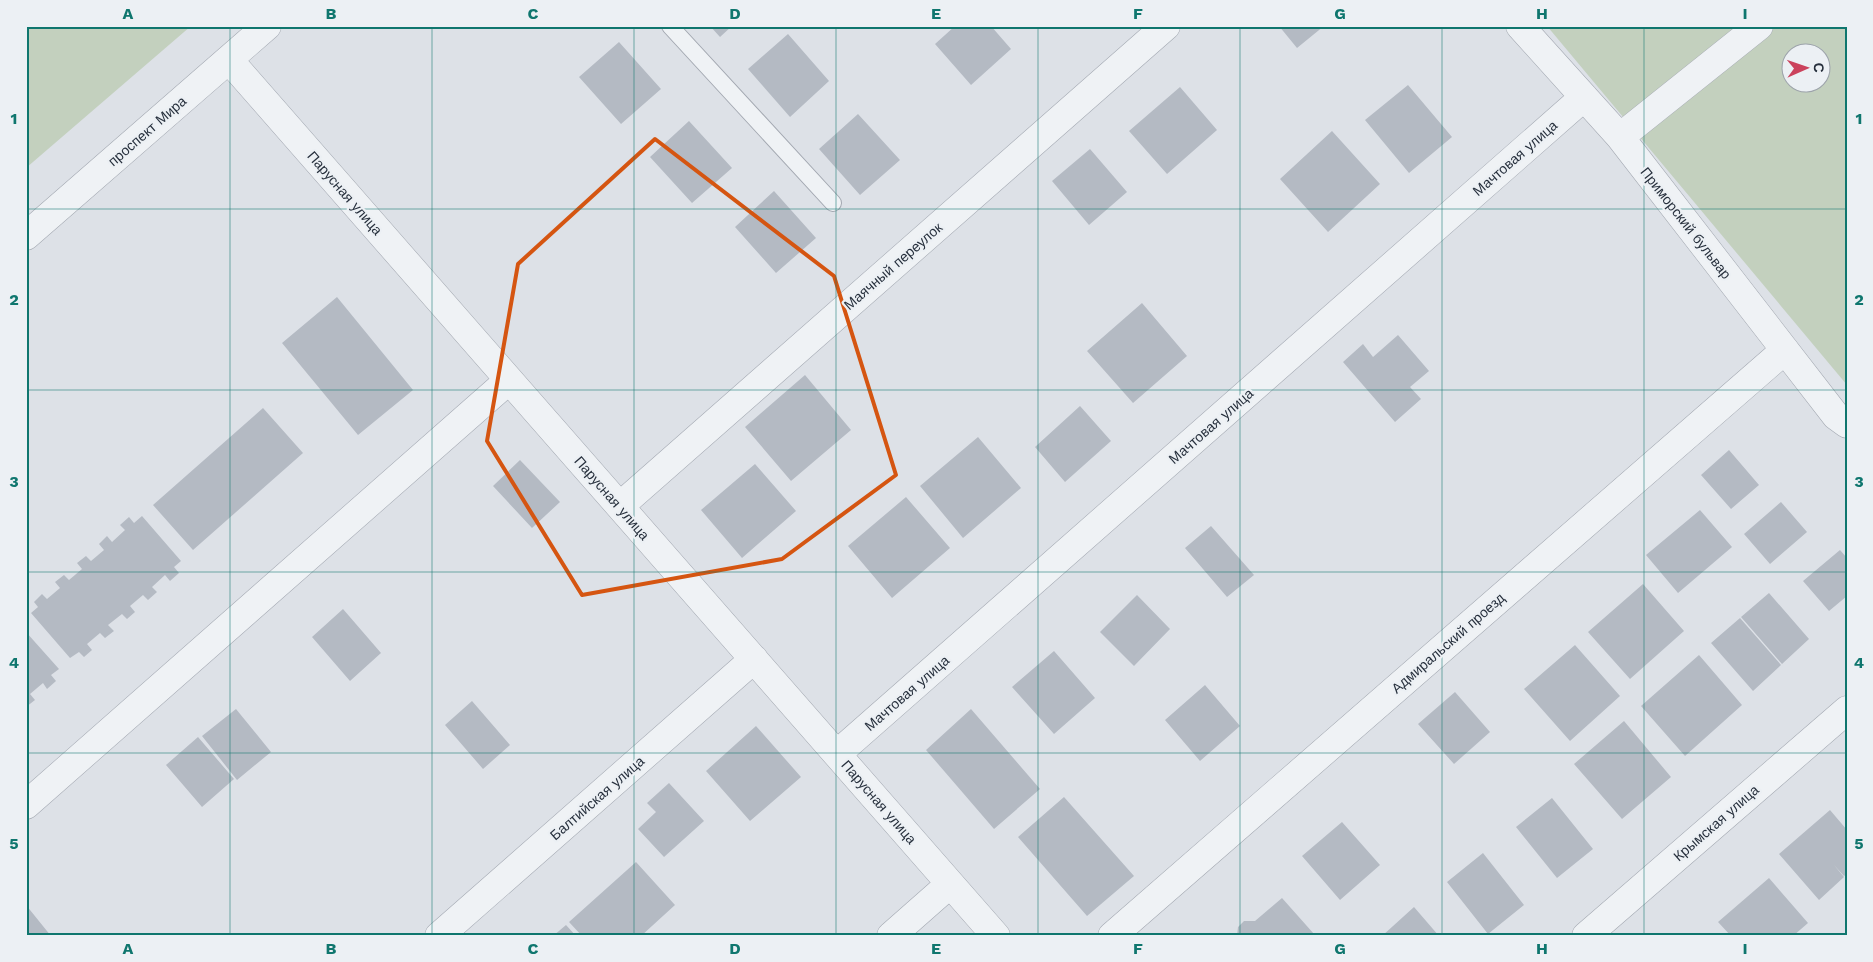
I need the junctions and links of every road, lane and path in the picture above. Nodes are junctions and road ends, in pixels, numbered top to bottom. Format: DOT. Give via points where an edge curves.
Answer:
graph roads {
  1 [pos="267,26"];
  2 [pos="670,26"];
  3 [pos="1166,26"];
  4 [pos="1520,26"];
  5 [pos="1759,26"];
  6 [pos="229,60"];
  7 [pos="1584,98"];
  8 [pos="1620,137"];
  9 [pos="833,203"];
  10 [pos="26,236"];
  11 [pos="1784,350"];
  12 [pos="509,380"];
  13 [pos="1847,424"];
  14 [pos="620,506"];
  15 [pos="754,659"];
  16 [pos="1847,710"];
  17 [pos="837,754"];
  18 [pos="26,805"];
  19 [pos="950,884"];
  20 [pos="440,936"];
  21 [pos="891,936"];
  22 [pos="996,936"];
  23 [pos="1112,936"];
  24 [pos="1586,936"];
  1 -- 6 [label="street, проспект Мира"];
  2 -- 9 [label="lane"];
  3 -- 14 [label="street, Маячный переулок"];
  4 -- 7 [label="street, Приморский бульвар"];
  5 -- 8 [label="street"];
  6 -- 10 [label="street, проспект Мира"];
  6 -- 12 [label="street, Парусная улица"];
  7 -- 8 [label="street, Приморский бульвар"];
  7 -- 17 [label="street, Мачтовая улица"];
  8 -- 11 [label="street, Приморский бульвар"];
  11 -- 13 [label="street, Приморский бульвар" via="1836,416"];
  11 -- 23 [label="street, Адмиральский проезд"];
  12 -- 14 [label="street, Парусная улица"];
  12 -- 18 [label="street"];
  14 -- 15 [label="street, Парусная улица"];
  15 -- 17 [label="street, Парусная улица"];
  15 -- 20 [label="street, Балтийская улица"];
  16 -- 24 [label="street, Крымская улица"];
  17 -- 19 [label="street, Парусная улица"];
  19 -- 21 [label="street"];
  19 -- 22 [label="street, Парусная улица"];
}
